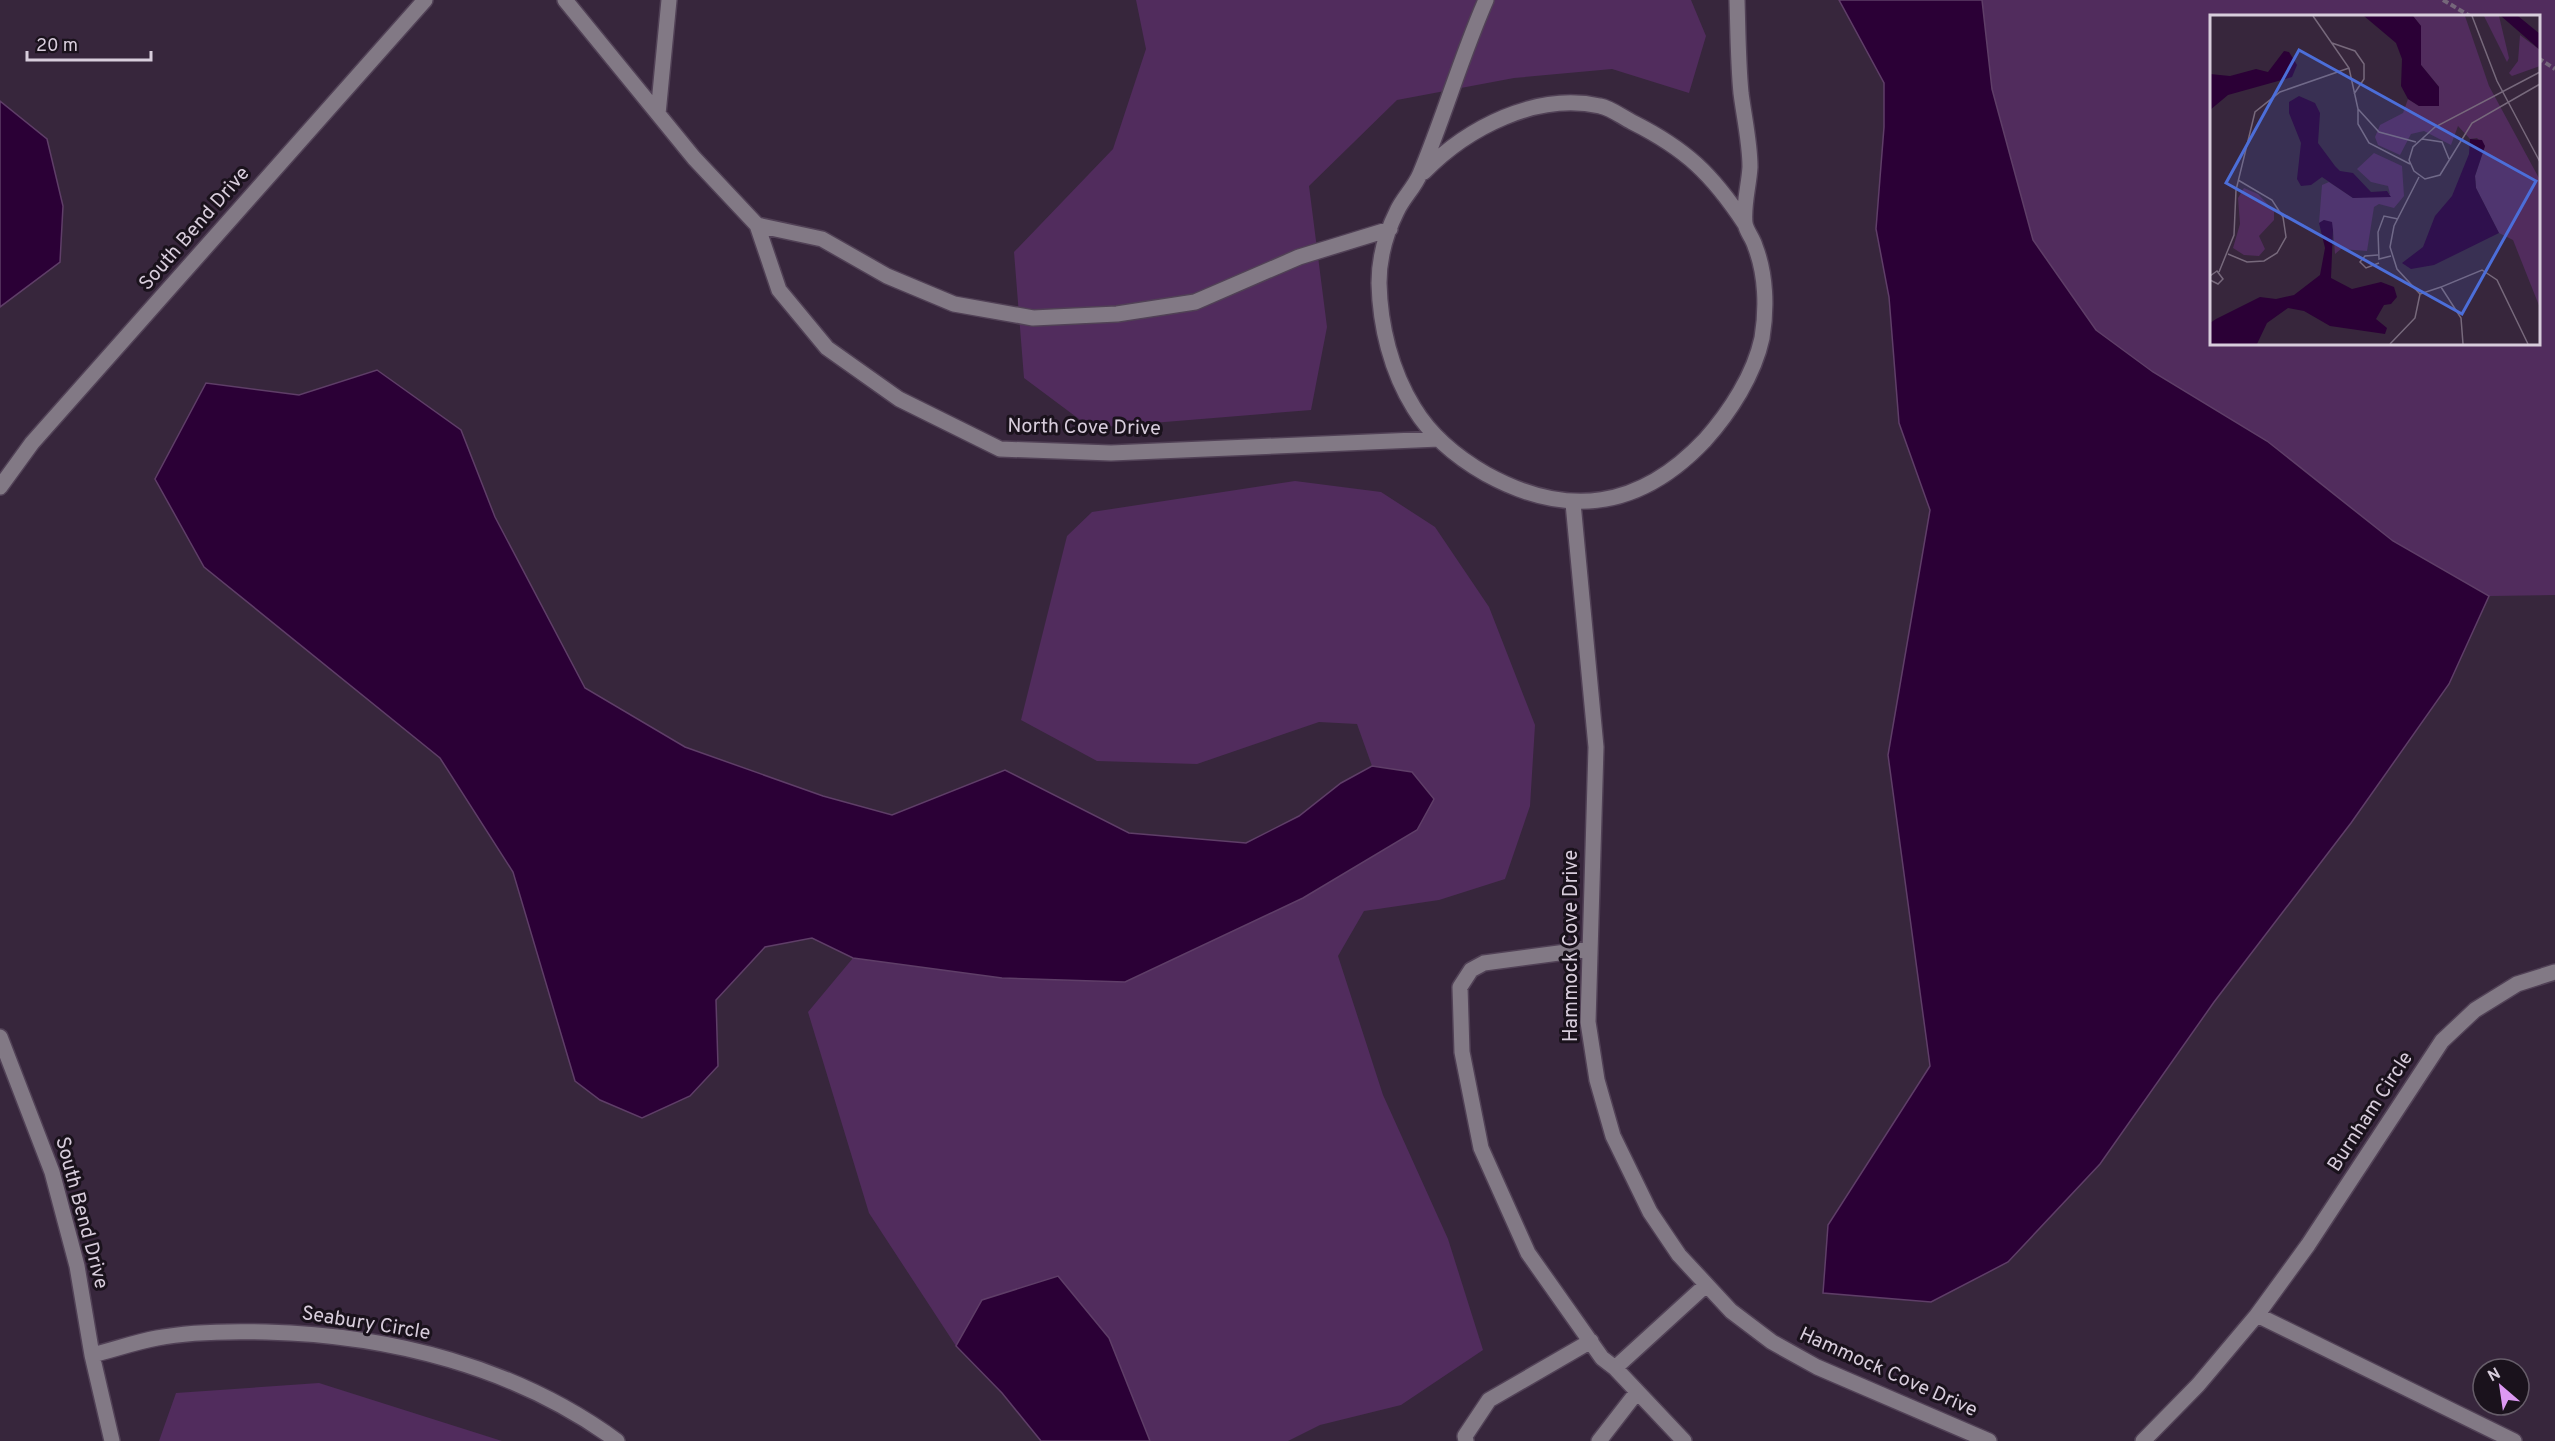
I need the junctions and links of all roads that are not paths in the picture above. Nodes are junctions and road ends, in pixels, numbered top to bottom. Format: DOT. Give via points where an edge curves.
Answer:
graph roads {
  1 [pos="424,0"];
  2 [pos="565,0"];
  3 [pos="669,0"];
  4 [pos="1486,0"];
  5 [pos="1737,0"];
  6 [pos="658,114"];
  7 [pos="1418,178"];
  8 [pos="1745,224"];
  9 [pos="757,225"];
  10 [pos="1390,228"];
  11 [pos="1438,439"];
  12 [pos="0,487"];
  13 [pos="1573,503"];
  14 [pos="1589,949"];
  15 [pos="2555,972"];
  16 [pos="0,1037"];
  17 [pos="1706,1285"];
  18 [pos="2257,1315"];
  19 [pos="1591,1341"];
  20 [pos="92,1356"];
  21 [pos="1615,1368"];
  22 [pos="1637,1392"];
  23 [pos="112,1441"];
  24 [pos="617,1441"];
  25 [pos="1466,1441"];
  26 [pos="1599,1441"];
  27 [pos="1684,1441"];
  28 [pos="1989,1441"];
  29 [pos="2143,1441"];
  30 [pos="2514,1441"];
  1 -- 12 [label="street, South Bend Drive" via="32,443"];
  2 -- 6 [label="street, North Cove Drive"];
  3 -- 6 [label="street"];
  4 -- 7 [label="street"];
  5 -- 8 [label="street" via="1741,90 1750,165"];
  6 -- 9 [label="street, North Cove Drive"];
  7 -- 8 [label="street" via="1442,154 1473,132 1526,110 1563,104 1601,106 1669,140 1724,192"];
  7 -- 10 [label="street" via="1397,209"];
  8 -- 13 [label="street" via="1761,264 1765,302 1761,340 1740,393 1693,452 1663,475 1629,493"];
  9 -- 10 [label="street" via="822,239 887,276 954,304 1033,318 1117,314 1195,302 1299,257"];
  9 -- 11 [label="street, North Cove Drive" via="779,290 827,348 899,399 1000,448 1111,453"];
  10 -- 11 [label="street" via="1379,283 1386,340 1397,376"];
  11 -- 13 [label="street" via="1467,463 1501,482 1536,496"];
  13 -- 14 [label="street, Hammock Cove Drive" via="1596,747"];
  14 -- 17 [label="street, Hammock Cove Drive" via="1588,1022 1597,1080 1613,1136 1650,1212 1678,1255"];
  14 -- 19 [label="street" via="1484,963 1471,970 1460,987 1462,1052 1480,1148 1528,1253"];
  15 -- 18 [label="street, Burnham Circle" via="2509,990 2475,1010 2442,1041 2308,1245"];
  16 -- 20 [label="street, South Bend Drive" via="52,1172 77,1266"];
  17 -- 21 [label="street"];
  17 -- 28 [label="street, Hammock Cove Drive" via="1731,1311 1772,1342 1817,1367"];
  18 -- 29 [label="street, Burnham Circle" via="2198,1385"];
  18 -- 30 [label="street"];
  19 -- 21 [label="street"];
  19 -- 25 [label="street" via="1489,1400 1465,1436"];
  20 -- 23 [label="street, South Bend Drive"];
  20 -- 24 [label="street, Seabury Circle" via="158,1338 226,1331 320,1333 407,1348 464,1364 545,1398"];
  21 -- 22 [label="street"];
  22 -- 26 [label="street"];
  22 -- 27 [label="street"];
}
